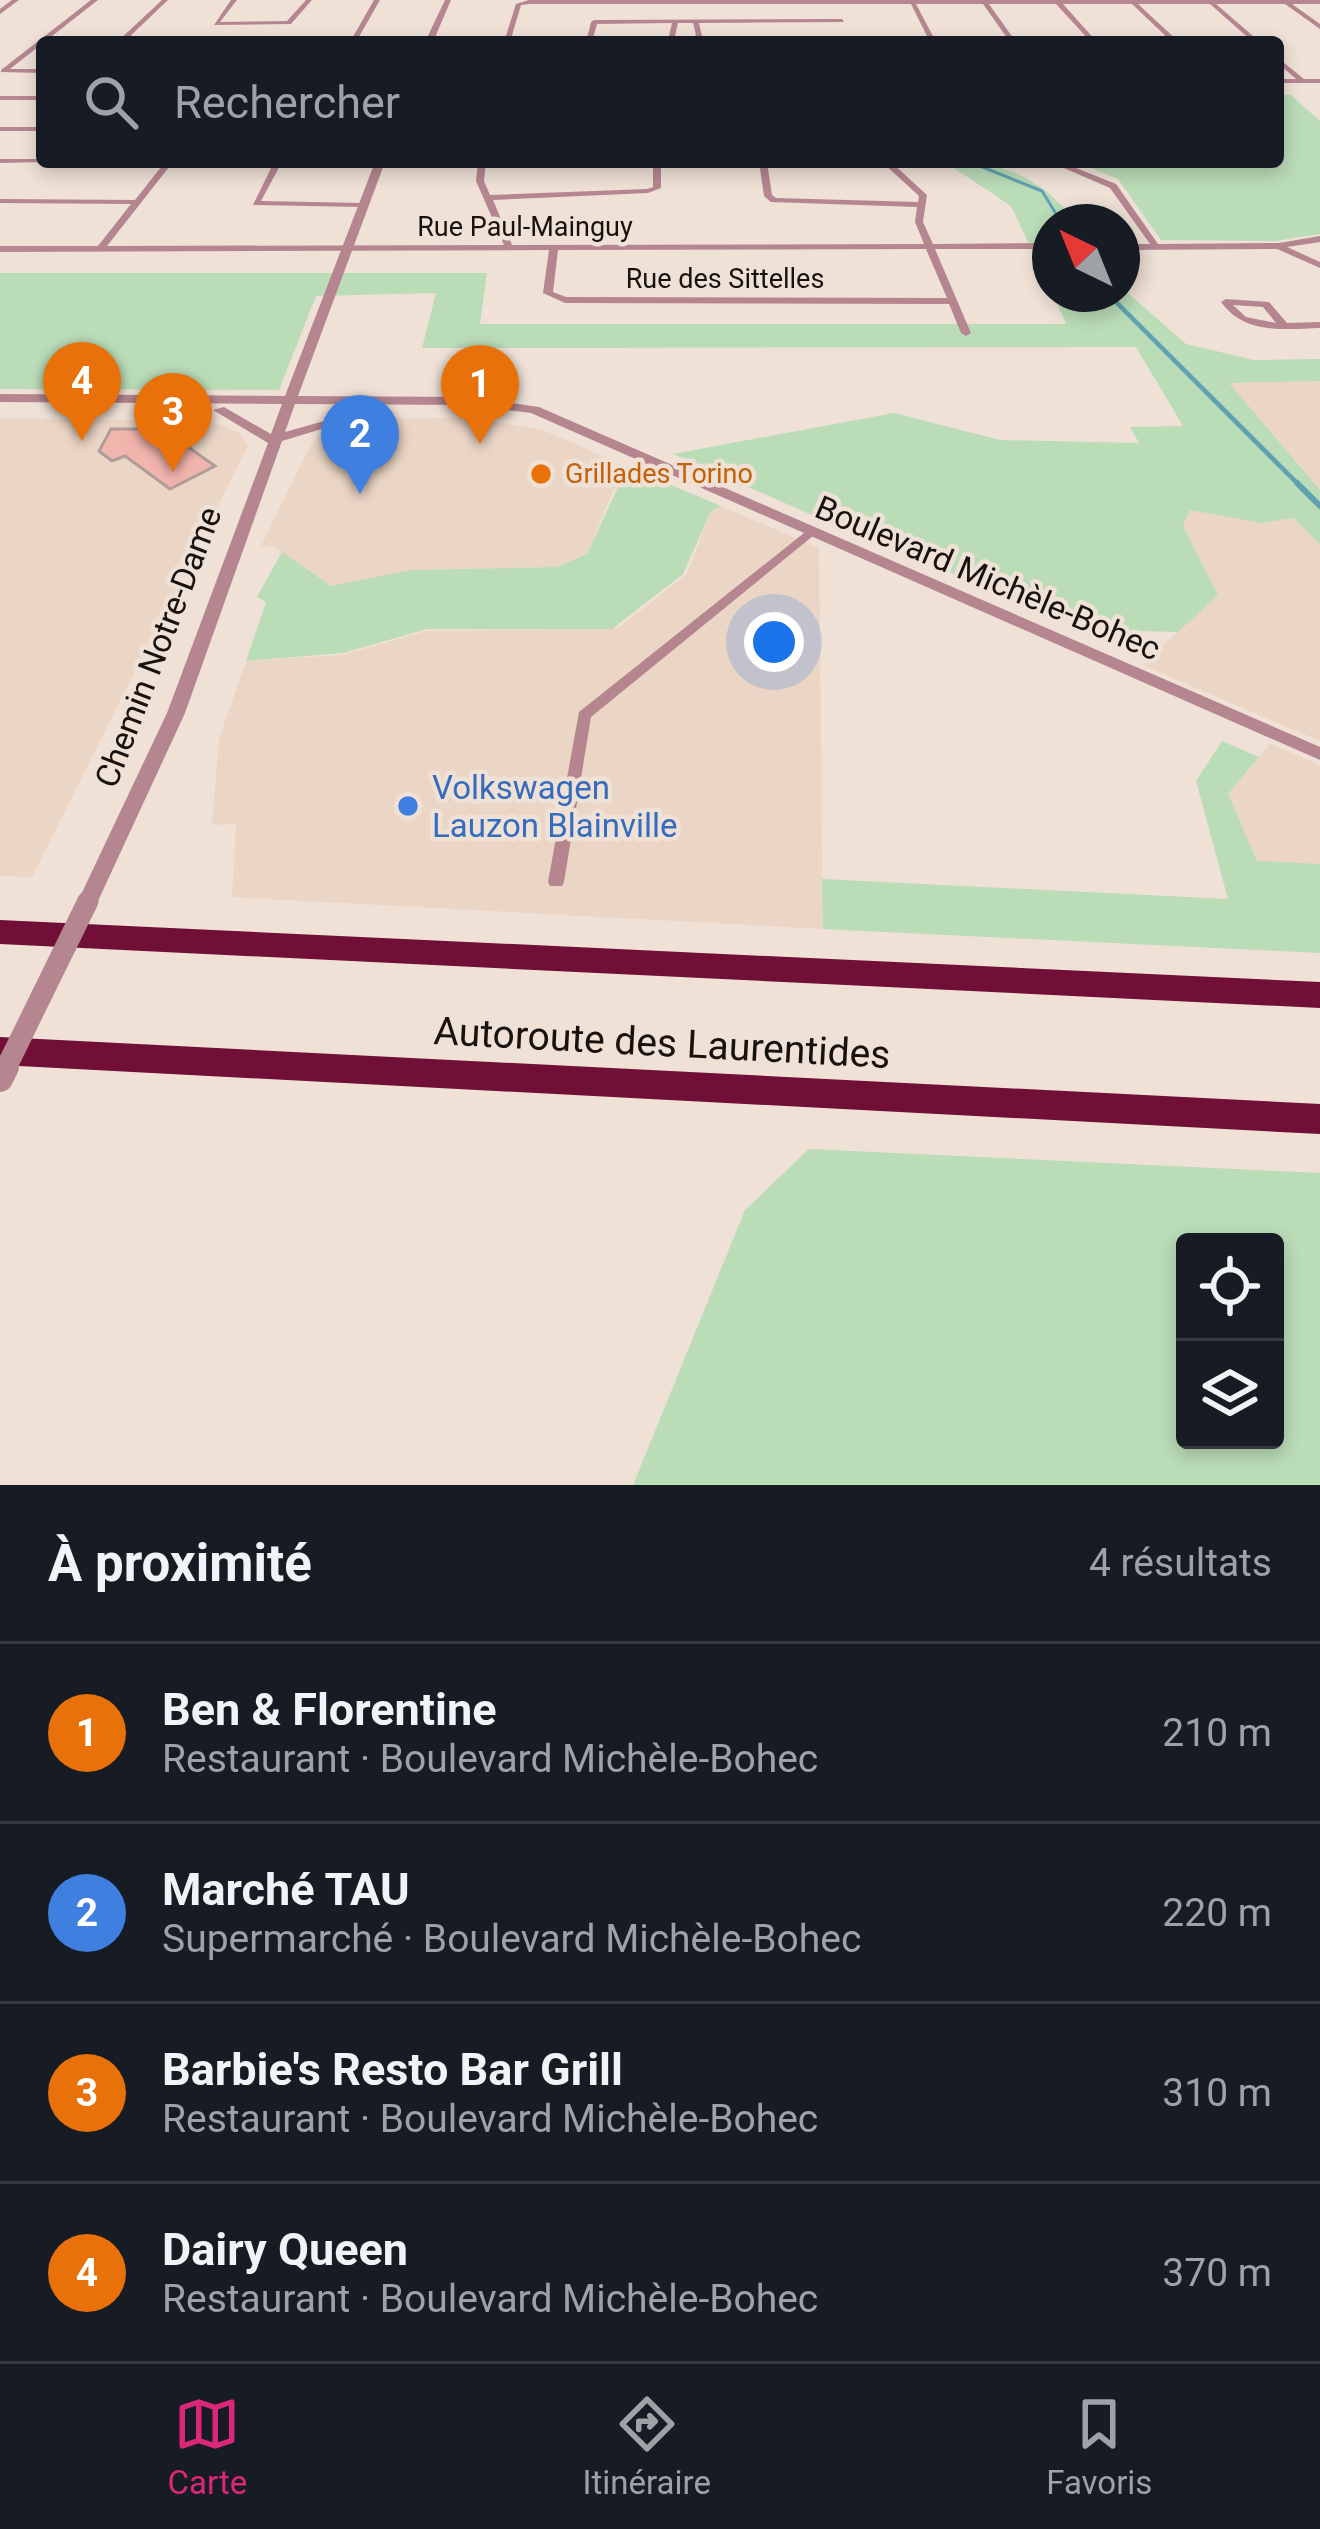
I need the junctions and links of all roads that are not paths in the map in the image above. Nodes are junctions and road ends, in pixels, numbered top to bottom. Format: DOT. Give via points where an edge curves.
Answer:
graph roads {
  1 [pos="16,0"];
  2 [pos="95,0"];
  3 [pos="165,0"];
  4 [pos="234,0"];
  5 [pos="309,0"];
  6 [pos="377,0"];
  7 [pos="448,0"];
  8 [pos="983,0"];
  9 [pos="834,1"];
  10 [pos="912,1"];
  11 [pos="1242,1"];
  12 [pos="1058,2"];
  13 [pos="1133,2"];
  14 [pos="1211,2"];
  15 [pos="1286,2"];
  16 [pos="1320,2"];
  17 [pos="0,12"];
  18 [pos="675,21"];
  19 [pos="696,21"];
  20 [pos="842,22"];
  21 [pos="1320,27"];
  22 [pos="52,36"];
  23 [pos="126,36"];
  24 [pos="356,36"];
  25 [pos="433,36"];
  26 [pos="509,36"];
  27 [pos="591,36"];
  28 [pos="672,36"];
  29 [pos="698,36"];
  30 [pos="847,36"];
  31 [pos="930,36"];
  32 [pos="1009,36"];
  33 [pos="1089,36"];
  34 [pos="1170,36"];
  35 [pos="1250,36"];
  36 [pos="36,49"];
  37 [pos="1284,65"];
  38 [pos="2,71"];
  39 [pos="36,71"];
  40 [pos="1284,81"];
  41 [pos="1302,81"];
  42 [pos="1320,81"];
  43 [pos="0,98"];
  44 [pos="36,98"];
  45 [pos="0,129"];
  46 [pos="36,129"];
  47 [pos="0,161"];
  48 [pos="36,161"];
  49 [pos="164,168"];
  50 [pos="275,168"];
  51 [pos="377,168"];
  52 [pos="481,168"];
  53 [pos="657,168"];
  54 [pos="764,168"];
  55 [pos="893,168"];
  56 [pos="1069,168"];
  57 [pos="488,198"];
  58 [pos="0,201"];
  59 [pos="138,202"];
  60 [pos="362,205"];
  61 [pos="922,205"];
  62 [pos="1320,239"];
  63 [pos="931,246"];
  64 [pos="1032,246"];
  65 [pos="554,247"];
  66 [pos="1140,247"];
  67 [pos="1156,247"];
  68 [pos="1279,247"];
  69 [pos="345,248"];
  70 [pos="509,248"];
  71 [pos="0,249"];
  72 [pos="100,249"];
  73 [pos="1320,266"];
  74 [pos="951,301"];
  75 [pos="1283,325"];
  76 [pos="1320,325"];
  77 [pos="967,333"];
  78 [pos="0,398"];
  79 [pos="288,405"];
  80 [pos="0,409"];
  81 [pos="219,410"];
  82 [pos="374,410"];
  83 [pos="272,440"];
  84 [pos="633,457"];
  85 [pos="809,533"];
  86 [pos="1320,754"];
  87 [pos="556,882"];
  88 [pos="0,932"];
  89 [pos="1320,994"];
  90 [pos="0,1051"];
  91 [pos="0,1079"];
  92 [pos="1320,1119"];
  1 -- 17 [label="street"];
  2 -- 22 [label="street"];
  3 -- 23 [label="street"];
  4 -- 5 [label="street" via="216,24 278,26"];
  6 -- 24 [label="street"];
  7 -- 25 [label="street"];
  8 -- 10 [label="street"];
  8 -- 12 [label="street"];
  8 -- 32 [label="street"];
  9 -- 10 [label="street"];
  9 -- 20 [label="street"];
  9 -- 26 [label="street" via="519,4"];
  10 -- 31 [label="street"];
  11 -- 14 [label="street"];
  11 -- 15 [label="street"];
  12 -- 13 [label="street"];
  12 -- 33 [label="street"];
  13 -- 14 [label="street"];
  13 -- 34 [label="street"];
  14 -- 35 [label="street"];
  15 -- 16 [label="street"];
  15 -- 21 [label="street"];
  18 -- 19 [label="street"];
  18 -- 27 [label="street" via="594,22"];
  18 -- 28 [label="street"];
  19 -- 20 [label="street"];
  19 -- 29 [label="street"];
  20 -- 30 [label="street"];
  36 -- 38 [label="street"];
  37 -- 41 [label="street"];
  38 -- 39 [label="street"];
  40 -- 41 [label="street"];
  41 -- 42 [label="street"];
  43 -- 44 [label="street"];
  45 -- 46 [label="street"];
  47 -- 48 [label="street"];
  49 -- 59 [label="street"];
  50 -- 60 [label="street" via="256,203"];
  51 -- 60 [label="street, Chemin Notre-Dame"];
  52 -- 57 [label="street"];
  53 -- 57 [label="street" via="657,188 648,190"];
  54 -- 61 [label="street" via="774,200"];
  55 -- 61 [label="street" via="918,188"];
  56 -- 67 [label="street" via="1113,186"];
  57 -- 70 [label="street"];
  58 -- 59 [label="street"];
  59 -- 72 [label="street"];
  60 -- 69 [label="street, Chemin Notre-Dame"];
  61 -- 63 [label="street"];
  62 -- 68 [label="street"];
  63 -- 64 [label="street, Rue Paul-Mainguy"];
  63 -- 65 [label="street, Rue Paul-Mainguy"];
  63 -- 74 [label="street"];
  65 -- 70 [label="street, Rue Paul-Mainguy"];
  65 -- 74 [label="street, Rue des Sittelles" via="548,293 565,300"];
  66 -- 67 [label="street"];
  67 -- 68 [label="street"];
  68 -- 73 [label="street"];
  69 -- 70 [label="street, Rue Paul-Mainguy"];
  69 -- 72 [label="street, Rue Paul-Mainguy"];
  69 -- 79 [label="street, Chemin Notre-Dame"];
  71 -- 72 [label="street, Rue Paul-Mainguy"];
  74 -- 77 [label="street"];
  75 -- 75 [label="street" via="1238,319 1226,302 1266,304"];
  75 -- 76 [label="street"];
  78 -- 79 [label="street, Boulevard Michèle-Bohec"];
  79 -- 81 [label="street, Boulevard Michèle-Bohec"];
  79 -- 82 [label="street, Boulevard Michèle-Bohec"];
  79 -- 83 [label="street, Chemin Notre-Dame"];
  79 -- 84 [label="street, Boulevard Michèle-Bohec" via="509,404"];
  80 -- 81 [label="street, Boulevard Michèle-Bohec"];
  81 -- 83 [label="street"];
  82 -- 83 [label="street"];
  82 -- 84 [label="street, Boulevard Michèle-Bohec" via="516,416"];
  83 -- 91 [label="street, Chemin Notre-Dame, bridge" via="185,689"];
  84 -- 85 [label="street, Boulevard Michèle-Bohec"];
  85 -- 86 [label="street, Boulevard Michèle-Bohec"];
  85 -- 87 [label="street" via="584,715"];
  88 -- 89 [label="highway"];
  90 -- 92 [label="highway, Autoroute des Laurentides"];
}
